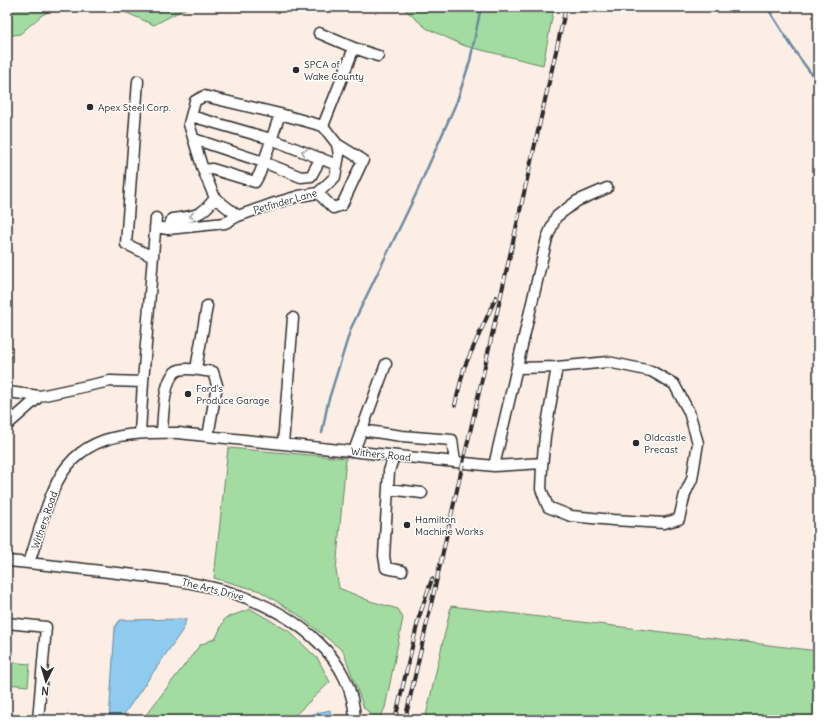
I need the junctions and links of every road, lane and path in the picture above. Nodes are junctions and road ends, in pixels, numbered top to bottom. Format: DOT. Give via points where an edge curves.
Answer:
graph roads {
  1 [pos="319,33"];
  2 [pos="354,48"];
  3 [pos="378,56"];
  4 [pos="138,81"];
  5 [pos="280,114"];
  6 [pos="191,116"];
  7 [pos="323,126"];
  8 [pos="194,139"];
  9 [pos="271,139"];
  10 [pos="337,144"];
  11 [pos="321,158"];
  12 [pos="264,162"];
  13 [pos="337,165"];
  14 [pos="203,170"];
  15 [pos="607,188"];
  16 [pos="318,194"];
  17 [pos="215,198"];
  18 [pos="238,216"];
  19 [pos="168,229"];
  20 [pos="152,257"];
  21 [pos="206,306"];
  22 [pos="293,318"];
  23 [pos="386,364"];
  24 [pos="558,367"];
  25 [pos="518,368"];
  26 [pos="196,369"];
  27 [pos="143,382"];
  28 [pos="7,392"];
  29 [pos="40,396"];
  30 [pos="7,426"];
  31 [pos="361,430"];
  32 [pos="140,433"];
  33 [pos="162,433"];
  34 [pos="208,436"];
  35 [pos="283,444"];
  36 [pos="354,451"];
  37 [pos="394,456"];
  38 [pos="455,462"];
  39 [pos="542,463"];
  40 [pos="494,466"];
  41 [pos="388,489"];
  42 [pos="422,493"];
  43 [pos="7,561"];
  44 [pos="29,563"];
  45 [pos="402,571"];
  46 [pos="7,623"];
  47 [pos="38,720"];
  48 [pos="356,720"];
  1 -- 2 [label="street"];
  2 -- 3 [label="street"];
  2 -- 7 [label="street"];
  4 -- 20 [label="street" via="126,244"];
  5 -- 6 [label="street" via="204,96 195,101"];
  5 -- 7 [label="street"];
  5 -- 9 [label="street"];
  6 -- 8 [label="street" via="189,124"];
  6 -- 9 [label="street"];
  7 -- 10 [label="street"];
  8 -- 12 [label="street"];
  8 -- 14 [label="street"];
  11 -- 9 [label="street, one-way"];
  9 -- 12 [label="street"];
  10 -- 13 [label="street, Petfinder Lane"];
  10 -- 16 [label="street" via="363,160 342,205 333,208"];
  11 -- 12 [label="street" via="311,176 301,178"];
  11 -- 13 [label="street"];
  12 -- 14 [label="street" via="255,182 212,168"];
  13 -- 16 [label="street, Petfinder Lane" via="335,177"];
  14 -- 17 [label="street"];
  15 -- 25 [label="street" via="577,201 556,217 542,257"];
  16 -- 18 [label="street, Petfinder Lane" via="299,196"];
  17 -- 18 [label="street"];
  17 -- 19 [label="street, one-way" via="207,209 198,215 172,219"];
  18 -- 19 [label="street, Petfinder Lane" via="225,224"];
  19 -- 20 [label="street, Petfinder Lane" via="156,223"];
  20 -- 27 [label="street, Petfinder Lane"];
  21 -- 26 [label="street"];
  22 -- 35 [label="street"];
  23 -- 31 [label="street"];
  24 -- 25 [label="street"];
  24 -- 39 [label="street"];
  24 -- 39 [label="street" via="608,362 651,371 674,384 689,412 698,443 692,479 685,494 679,519 664,523 571,516 548,507 541,489"];
  25 -- 40 [label="street"];
  26 -- 33 [label="street" via="178,370 169,378"];
  26 -- 34 [label="street" via="213,372 217,385"];
  27 -- 29 [label="street" via="110,381"];
  27 -- 32 [label="street, Petfinder Lane"];
  28 -- 29 [label="street"];
  29 -- 30 [label="street"];
  31 -- 36 [label="street"];
  31 -- 38 [label="street" via="452,440"];
  32 -- 33 [label="street, Withers Road"];
  32 -- 44 [label="street, Withers Road" via="108,437 88,447 68,464 53,489"];
  33 -- 34 [label="street, Withers Road"];
  34 -- 35 [label="street, Withers Road"];
  35 -- 36 [label="street, Withers Road"];
  36 -- 37 [label="street, Withers Road"];
  37 -- 38 [label="street, Withers Road"];
  37 -- 41 [label="street" via="389,471"];
  38 -- 40 [label="street, Withers Road"];
  39 -- 40 [label="street, Withers Road"];
  41 -- 42 [label="street"];
  41 -- 45 [label="street" via="384,556 386,568"];
  43 -- 44 [label="street, The Arts Drive"];
  44 -- 48 [label="street, The Arts Drive" via="195,583 246,596 279,611 310,634 333,656 349,685"];
  46 -- 47 [label="street" via="46,627"];
}
